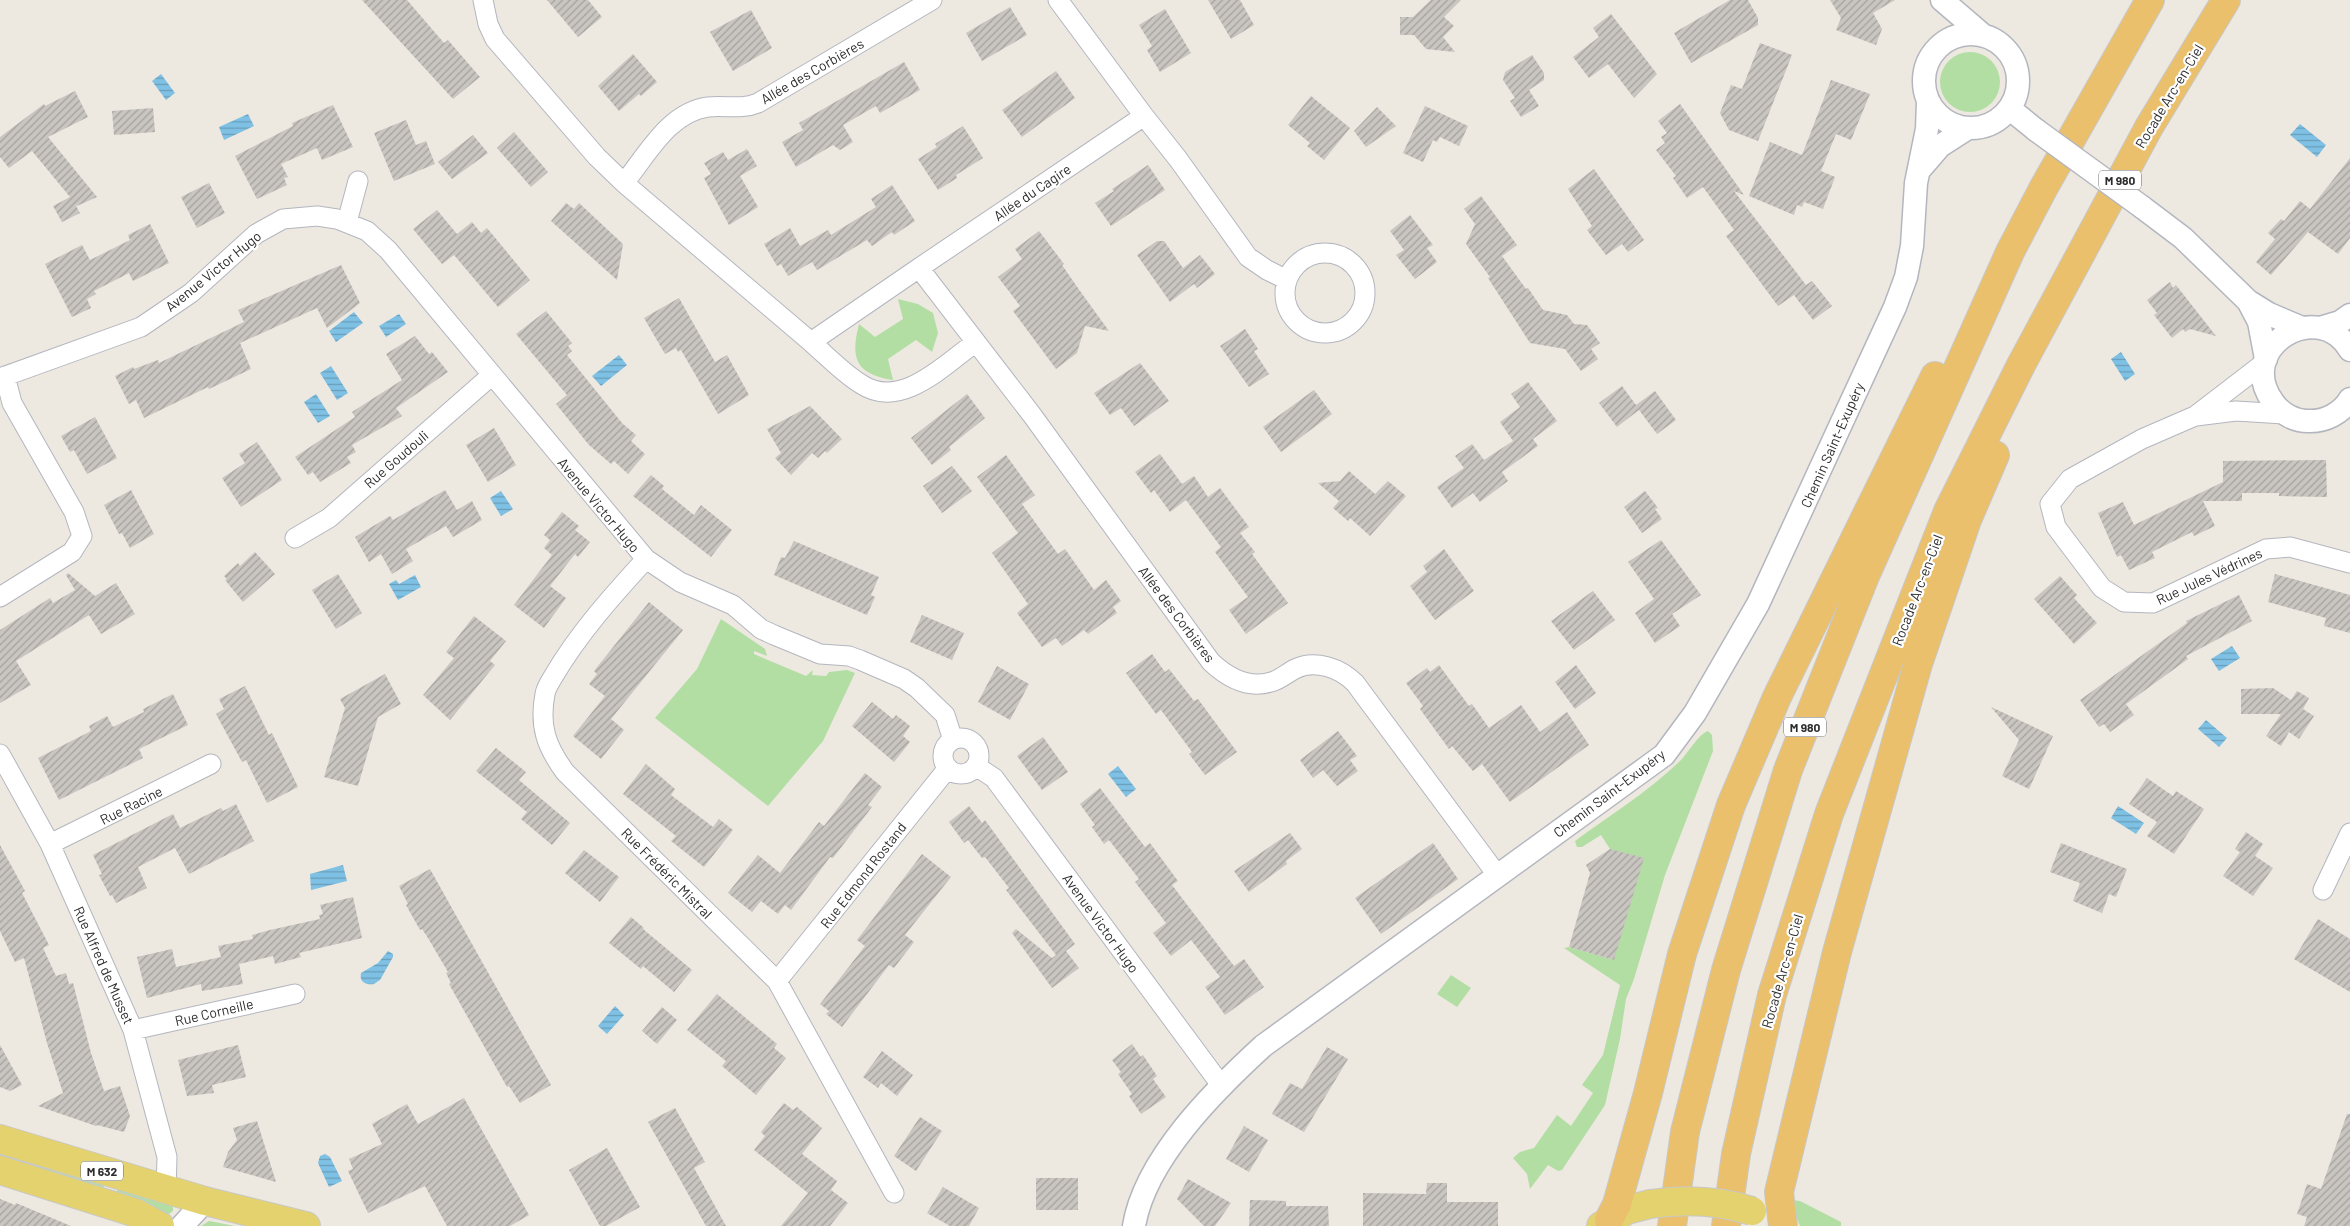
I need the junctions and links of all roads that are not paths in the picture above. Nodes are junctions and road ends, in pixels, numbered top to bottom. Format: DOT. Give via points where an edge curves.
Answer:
graph roads {
  1 [pos="483,0"];
  2 [pos="932,0"];
  3 [pos="1058,0"];
  4 [pos="1937,0"];
  5 [pos="1942,0"];
  6 [pos="2150,0"];
  7 [pos="2226,0"];
  8 [pos="906,6"];
  9 [pos="1984,36"];
  10 [pos="1940,46"];
  11 [pos="1928,102"];
  12 [pos="2010,109"];
  13 [pos="1144,116"];
  14 [pos="1968,128"];
  15 [pos="1921,168"];
  16 [pos="358,181"];
  17 [pos="624,184"];
  18 [pos="346,222"];
  19 [pos="2010,252"];
  20 [pos="919,268"];
  21 [pos="1287,280"];
  22 [pos="2248,301"];
  23 [pos="2350,315"];
  24 [pos="2311,328"];
  25 [pos="811,342"];
  26 [pos="976,342"];
  27 [pos="2350,350"];
  28 [pos="2265,361"];
  29 [pos="2021,365"];
  30 [pos="492,375"];
  31 [pos="2,377"];
  32 [pos="2350,399"];
  33 [pos="2284,414"];
  34 [pos="2195,416"];
  35 [pos="2341,416"];
  36 [pos="295,538"];
  37 [pos="646,559"];
  38 [pos="2350,562"];
  39 [pos="0,597"];
  40 [pos="953,740"];
  41 [pos="0,754"];
  42 [pos="212,764"];
  43 [pos="976,766"];
  44 [pos="948,768"];
  45 [pos="2350,833"];
  46 [pos="50,844"];
  47 [pos="1498,876"];
  48 [pos="2323,890"];
  49 [pos="777,981"];
  50 [pos="295,994"];
  51 [pos="133,1030"];
  52 [pos="1221,1085"];
  53 [pos="0,1139"];
  54 [pos="0,1170"];
  55 [pos="166,1190"];
  56 [pos="894,1193"];
  57 [pos="205,1201"];
  58 [pos="143,1220"];
  59 [pos="278,1223"];
  60 [pos="1605,1223"];
  61 [pos="160,1226"];
  62 [pos="182,1226"];
  63 [pos="306,1226"];
  64 [pos="1134,1226"];
  65 [pos="1672,1226"];
  66 [pos="1726,1226"];
  67 [pos="1782,1226"];
  1 -- 17 [label="street" via="495,39"];
  2 -- 8 [label="street, Allée des Corbières"];
  3 -- 13 [label="street"];
  4 -- 10 [label="street" via="1942,27"];
  5 -- 9 [label="street"];
  6 -- 19 [label="highway, M 980"];
  7 -- 29 [label="highway, Rocade Arc-en-Ciel / M 980" via="2149,127"];
  8 -- 17 [label="street, Allée des Corbières" via="758,103 748,107 708,107 678,118"];
  9 -- 10 [label="street" via="1961,35"];
  9 -- 12 [label="street" via="1996,41 2014,62 2017,94"];
  10 -- 11 [label="street" via="1926,66 1924,90"];
  11 -- 14 [label="street" via="1945,120"];
  11 -- 15 [label="street, Chemin Saint-Exupéry"];
  12 -- 14 [label="street" via="1991,124"];
  12 -- 22 [label="street, bridge" via="2182,238"];
  13 -- 20 [label="street, Allée du Cagire"];
  13 -- 21 [label="street" via="1248,257"];
  14 -- 15 [label="street, Chemin Saint-Exupéry" via="1940,146"];
  15 -- 47 [label="street, Chemin Saint-Exupéry" via="1916,183 1912,246 1906,277 1895,307 1758,604 1695,712 1664,755"];
  16 -- 18 [label="street"];
  17 -- 25 [label="street"];
  18 -- 30 [label="street, Avenue Victor Hugo" via="378,240"];
  18 -- 31 [label="street, Avenue Victor Hugo" via="317,216 282,219 256,234 191,292 141,327"];
  19 -- 60 [label="highway" via="1985,275 1777,697 1731,805 1682,954 1616,1204"];
  19 -- 65 [label="highway, M 980" via="1866,576 1788,770 1724,980 1685,1132"];
  20 -- 25 [label="street"];
  20 -- 26 [label="street, Allée des Corbières"];
  21 -- 21 [label="street" via="1285,291 1290,313 1297,322 1312,331 1329,333 1340,330 1350,325 1363,307 1365,284 1360,274 1344,258 1333,254 1310,256 1292,270"];
  22 -- 24 [label="street" via="2269,314"];
  22 -- 28 [label="street" via="2259,322"];
  23 -- 24 [label="street" via="2340,322"];
  24 -- 27 [label="street" via="2340,338"];
  24 -- 28 [label="street" via="2280,338"];
  25 -- 26 [label="street" via="860,384 876,391 892,392 910,387"];
  26 -- 47 [label="street, Allée des Corbières" via="1211,662 1233,679 1259,684 1271,682 1307,665 1346,674"];
  28 -- 33 [label="street" via="2263,374 2269,396"];
  28 -- 34 [label="street, Rue Jules Védrines"];
  29 -- 66 [label="highway, Rocade Arc-en-Ciel / M 980" via="1948,511 1828,814 1772,995 1736,1154"];
  29 -- 67 [label="highway" via="2021,398 1967,520 1918,664 1840,943 1778,1192"];
  30 -- 36 [label="street, Rue Goudouli" via="329,518"];
  30 -- 37 [label="street, Avenue Victor Hugo"];
  31 -- 39 [label="street" via="12,403 74,512 82,536 72,552"];
  32 -- 35 [label="street"];
  33 -- 34 [label="street, Rue Jules Védrines" via="2236,411"];
  33 -- 35 [label="street" via="2308,421"];
  34 -- 38 [label="street, Rue Jules Védrines" via="2142,439 2070,479 2050,504 2056,526 2102,588 2124,602 2153,603 2266,549 2290,547"];
  37 -- 40 [label="street, Avenue Victor Hugo" via="680,582 733,605 760,628 774,635 820,654 849,656 904,678 945,715"];
  37 -- 49 [label="street, Rue Frédéric Mistral" via="563,659 545,692 543,724 550,751 565,772"];
  40 -- 43 [label="street" via="961,738 972,742 979,754"];
  40 -- 44 [label="street" via="944,749 943,757"];
  41 -- 46 [label="street, Rue Alfred de Musset"];
  42 -- 46 [label="street, Rue Racine"];
  43 -- 44 [label="street" via="964,774"];
  43 -- 52 [label="street, Avenue Victor Hugo" via="994,778"];
  44 -- 49 [label="street, Rue Edmond Rostand"];
  45 -- 48 [label="street"];
  46 -- 51 [label="street, Rue Alfred de Musset"];
  47 -- 52 [label="street, Chemin Saint-Exupéry" via="1263,1046"];
  49 -- 56 [label="street, Rue Frédéric Mistral"];
  50 -- 51 [label="street, Rue Corneille"];
  51 -- 55 [label="street, Rue Alfred de Musset" via="167,1157"];
  52 -- 64 [label="street, Chemin Saint-Exupéry" via="1166,1155 1146,1188"];
  53 -- 55 [label="main road, M 632"];
  54 -- 58 [label="main road, M 632"];
  55 -- 57 [label="main road, M 632"];
  57 -- 59 [label="main road, M 632"];
  57 -- 62 [label="street"];
  58 -- 61 [label="main road, M 632"];
  59 -- 63 [label="main road, M 632"];
  60 -- 67 [label="main road, bridge" via="1628,1210 1676,1200 1725,1204 1752,1211"];
}
